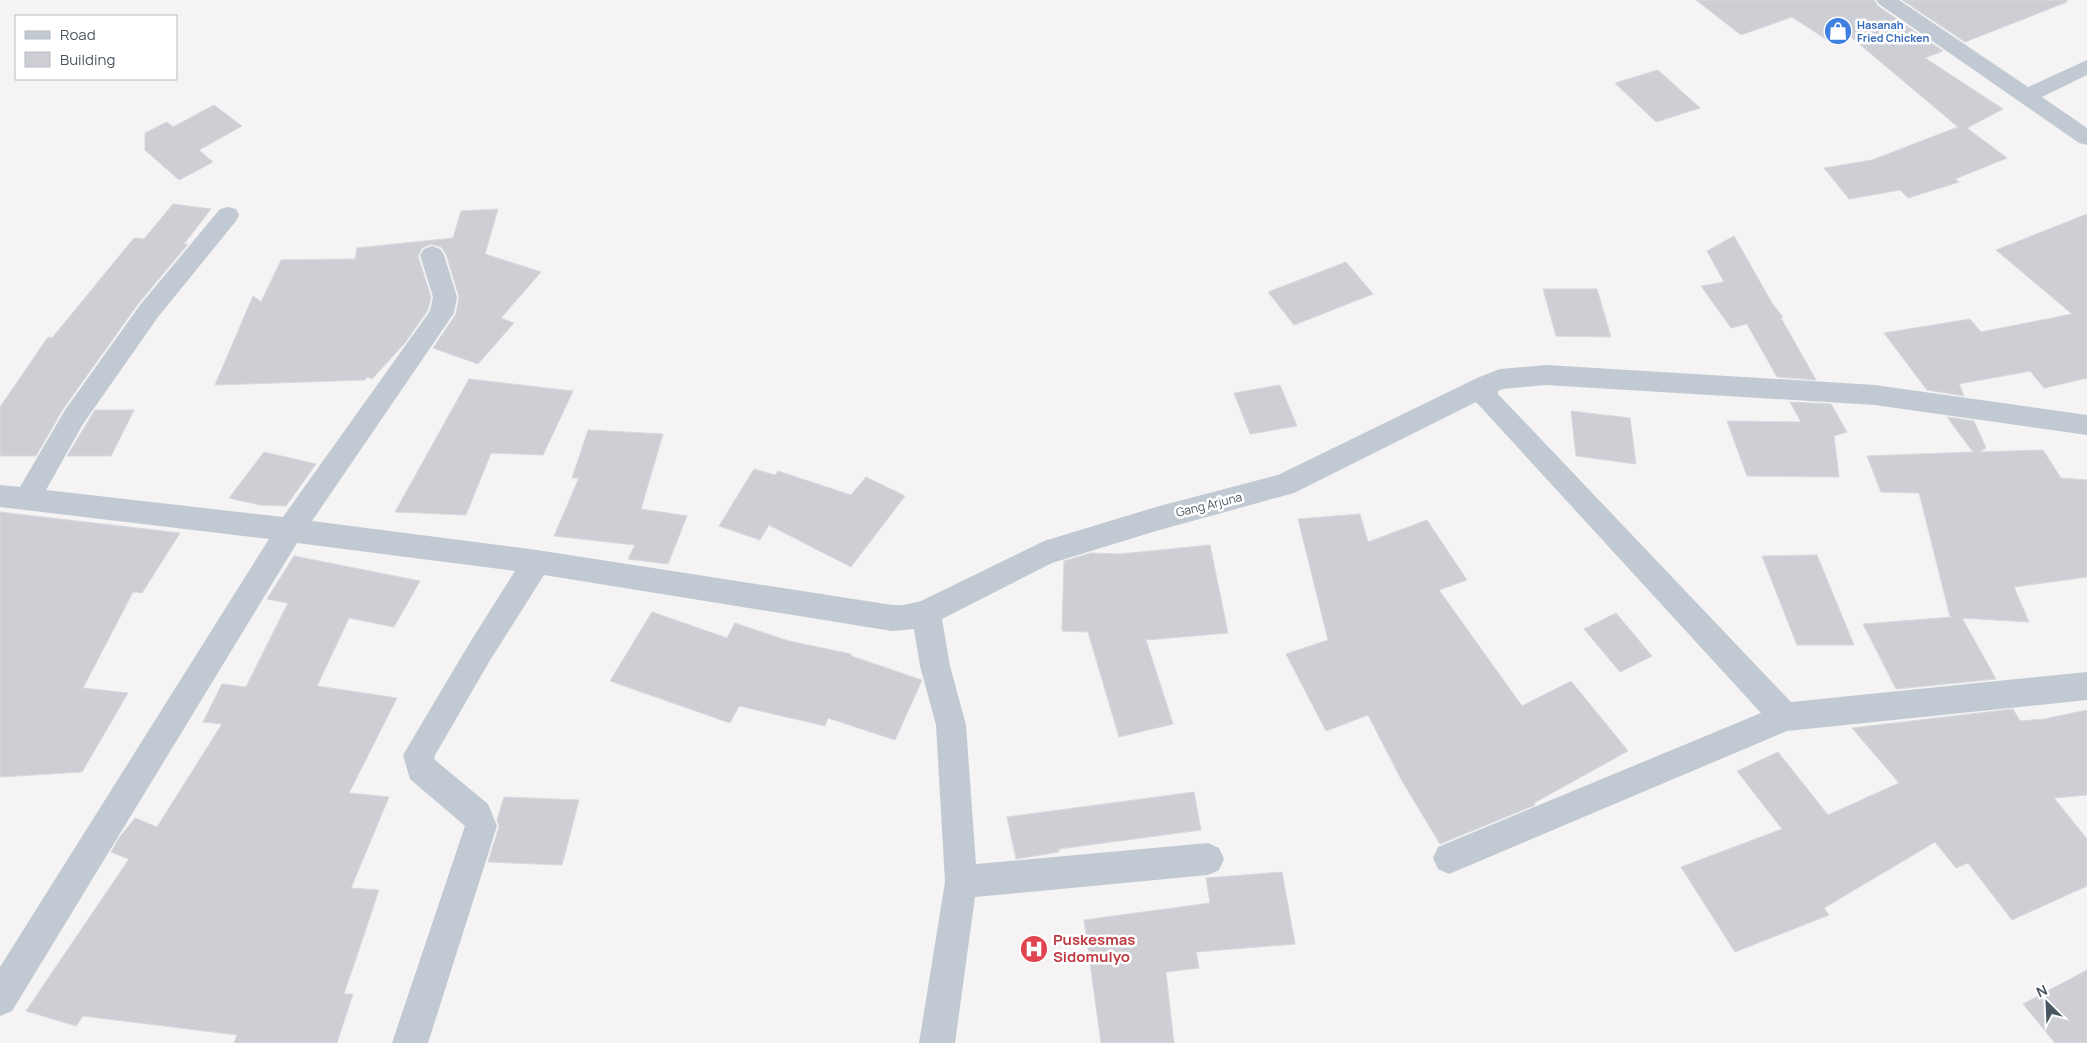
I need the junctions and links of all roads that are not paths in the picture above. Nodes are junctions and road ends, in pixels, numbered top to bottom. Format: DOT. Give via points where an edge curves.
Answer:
graph roads {
  1 [pos="1886,0"];
  2 [pos="2087,67"];
  3 [pos="2027,96"];
  4 [pos="2087,138"];
  5 [pos="228,215"];
  6 [pos="432,255"];
  7 [pos="1486,384"];
  8 [pos="2087,425"];
  9 [pos="0,496"];
  10 [pos="27,499"];
  11 [pos="290,530"];
  12 [pos="537,562"];
  13 [pos="926,613"];
  14 [pos="2087,686"];
  15 [pos="1785,717"];
  16 [pos="1449,858"];
  17 [pos="1208,859"];
  18 [pos="961,882"];
  19 [pos="0,999"];
  20 [pos="410,1043"];
  21 [pos="937,1043"];
  1 -- 3 [label="street"];
  2 -- 3 [label="street"];
  3 -- 4 [label="street"];
  5 -- 10 [label="street" via="149,312 74,417"];
  6 -- 11 [label="street" via="445,297 442,313"];
  7 -- 8 [label="street, Gang Arjuna" via="1500,379 1546,375 1875,395"];
  7 -- 13 [label="street, Gang Arjuna" via="1284,485 1044,553"];
  7 -- 15 [label="street" via="1488,400"];
  9 -- 10 [label="street, Gang Arjuna"];
  10 -- 11 [label="street, Gang Arjuna"];
  11 -- 12 [label="street, Gang Arjuna"];
  11 -- 19 [label="street"];
  12 -- 13 [label="street, Gang Arjuna" via="892,618"];
  12 -- 20 [label="street" via="418,755 421,768 477,815 480,826"];
  13 -- 18 [label="street" via="935,666 951,725"];
  14 -- 15 [label="street"];
  15 -- 16 [label="street"];
  17 -- 18 [label="street"];
  18 -- 21 [label="street"];
}
